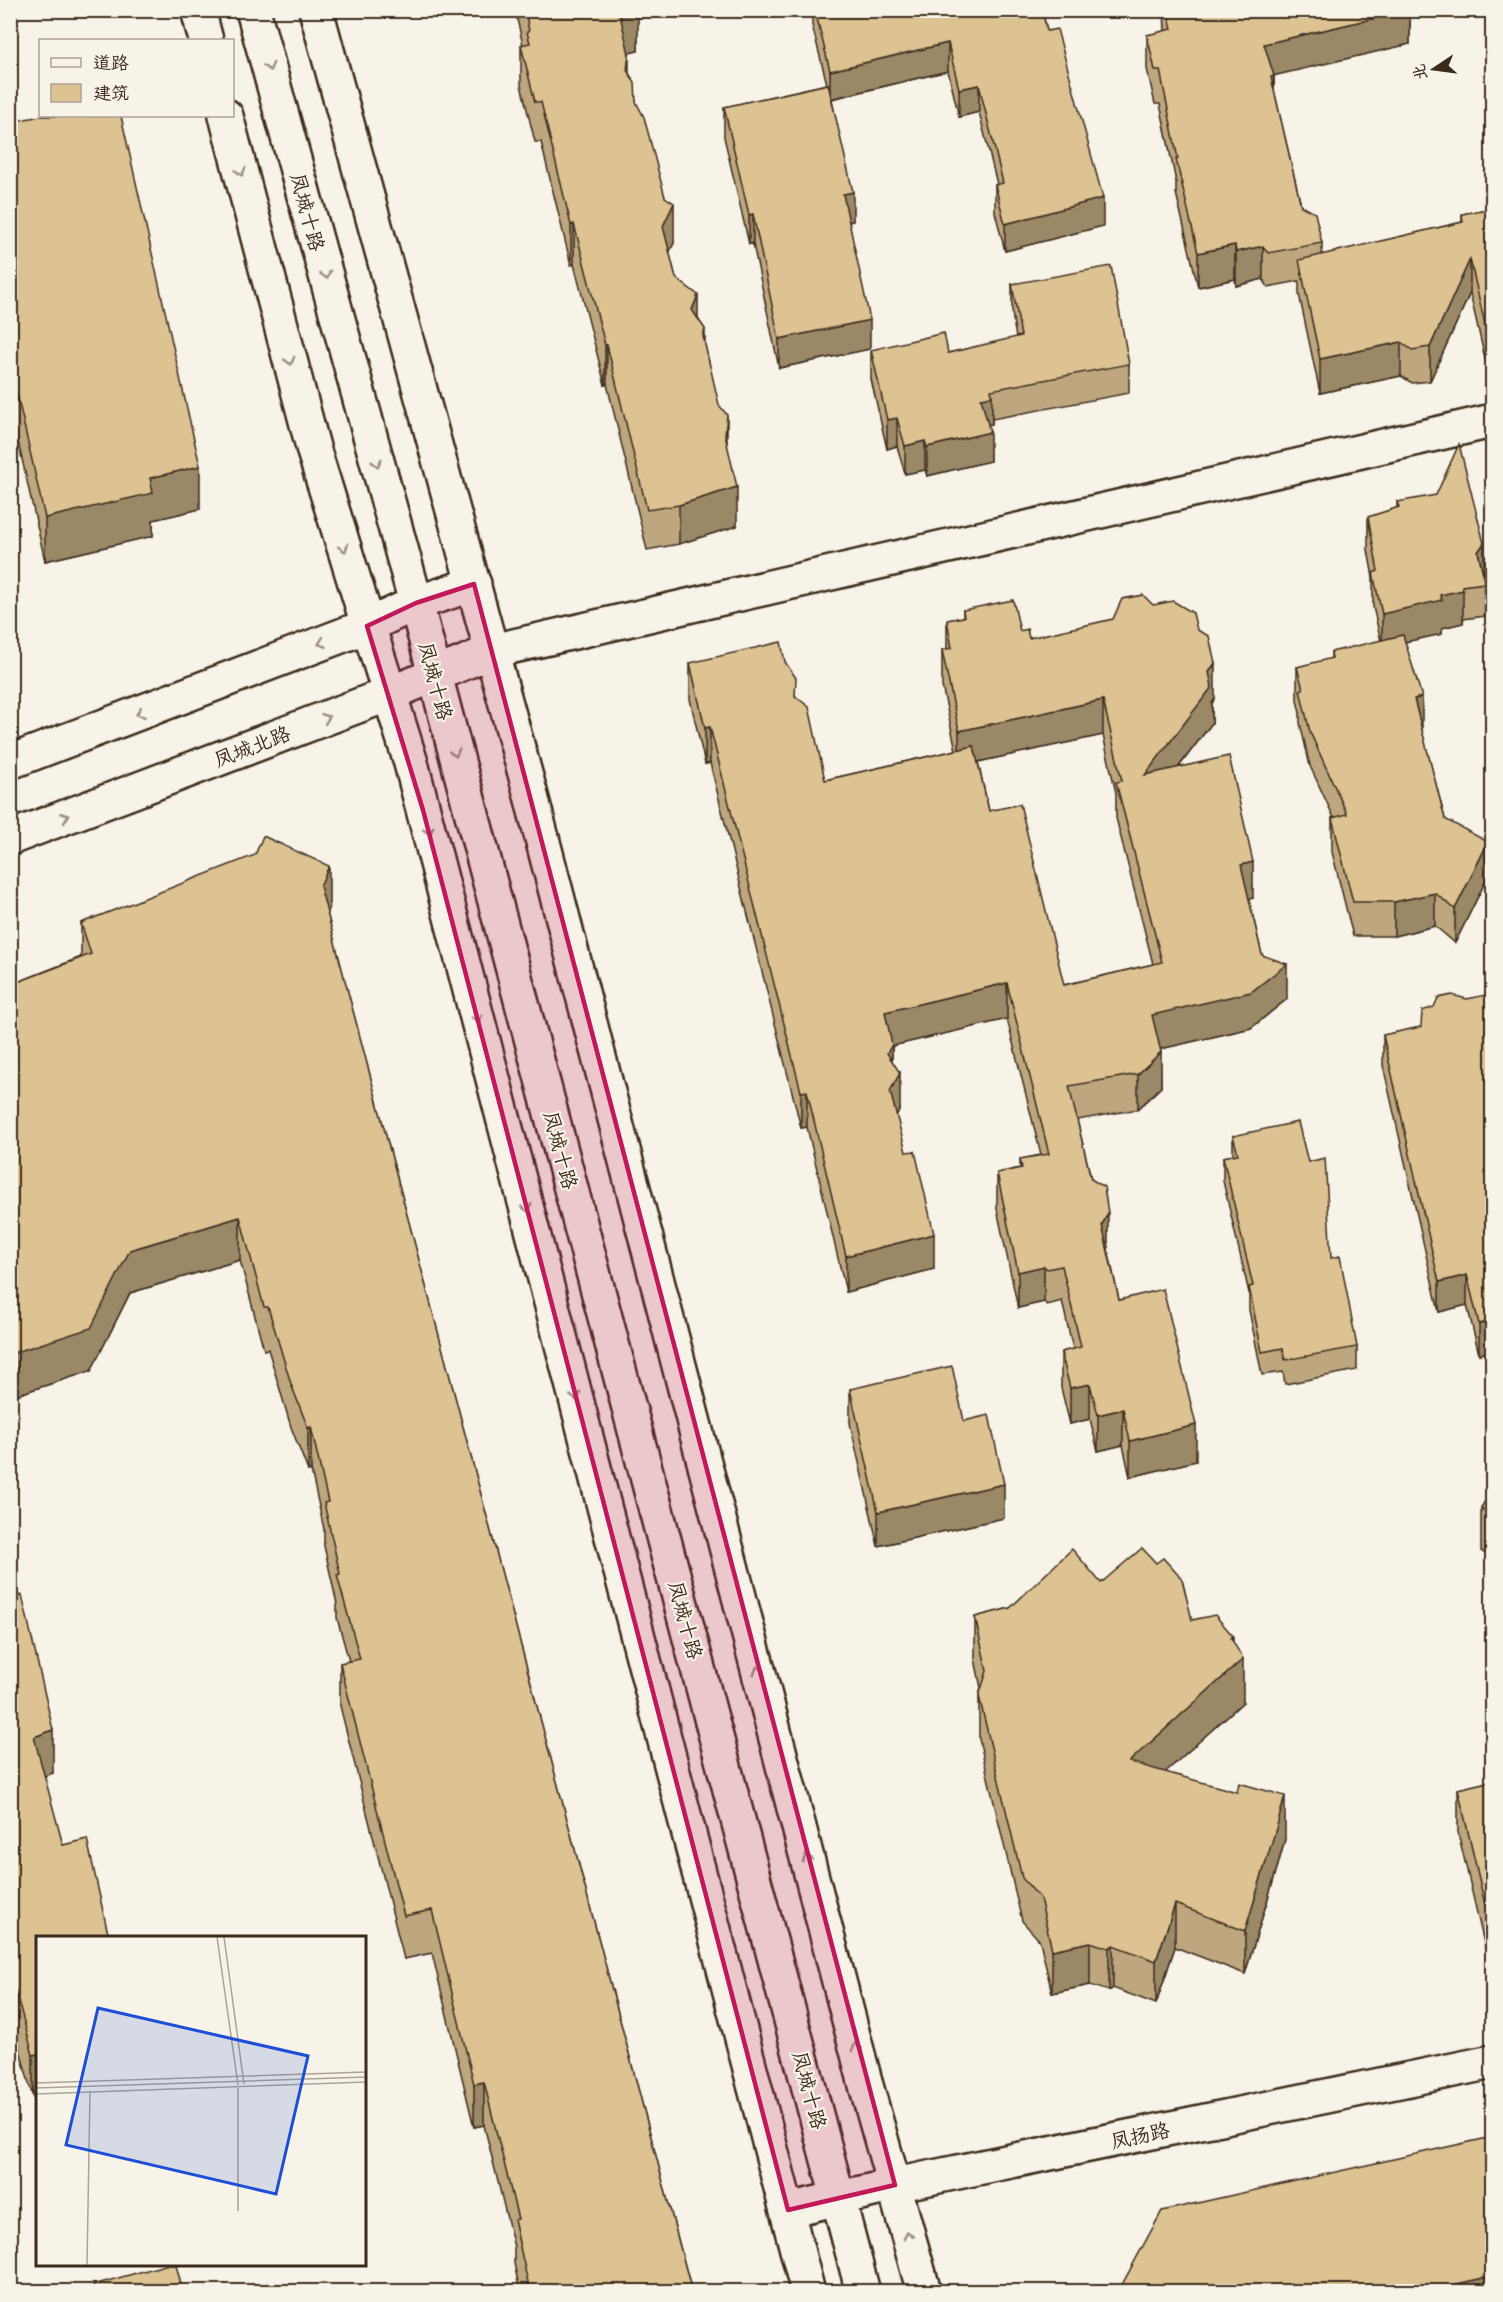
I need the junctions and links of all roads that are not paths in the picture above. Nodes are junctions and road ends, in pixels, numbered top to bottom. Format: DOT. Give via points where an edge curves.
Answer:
graph roads {
  1 [pos="198,10"];
  2 [pos="253,10"];
  3 [pos="316,10"];
  4 [pos="206,39"];
  5 [pos="226,117"];
  6 [pos="1492,421"];
  7 [pos="474,584"];
  8 [pos="416,603"];
  9 [pos="367,626"];
  10 [pos="492,651"];
  11 [pos="434,675"];
  12 [pos="389,694"];
  13 [pos="10,762"];
  14 [pos="10,838"];
  15 [pos="1492,2062"];
  16 [pos="895,2185"];
  17 [pos="839,2199"];
  18 [pos="788,2211"];
  19 [pos="808,2292"];
  20 [pos="863,2292"];
  21 [pos="924,2292"];
  1 -- 4 [label="main road"];
  2 -- 8 [label="main road, 凤城十路, one-way"];
  3 -- 7 [label="main road"];
  5 -- 9 [label="main road, one-way" via="314,451"];
  6 -- 10 [label="main road, 凤城北路"];
  7 -- 8 [label="main road"];
  7 -- 10 [label="main road"];
  8 -- 9 [label="main road"];
  8 -- 11 [label="main road, 凤城十路"];
  9 -- 12 [label="main road"];
  9 -- 13 [label="main road, one-way"];
  10 -- 11 [label="main road, 凤城北路"];
  16 -- 10 [label="main road, one-way"];
  11 -- 12 [label="main road, 凤城北路"];
  11 -- 17 [label="main road, 凤城十路, one-way"];
  14 -- 12 [label="main road, 凤城北路, one-way"];
  12 -- 18 [label="main road, one-way" via="423,810"];
  15 -- 16 [label="main road, 凤扬路"];
  16 -- 17 [label="main road, 凤扬路"];
  21 -- 16 [label="main road, one-way"];
  17 -- 18 [label="main road, 凤扬路"];
  17 -- 20 [label="main road, 凤城十路"];
  18 -- 19 [label="main road"];
}
